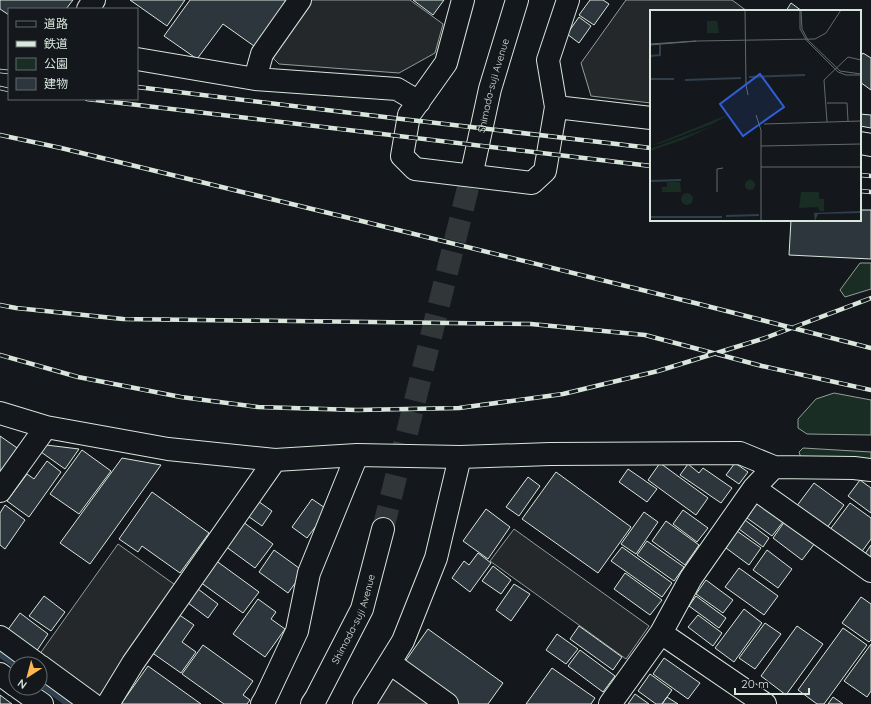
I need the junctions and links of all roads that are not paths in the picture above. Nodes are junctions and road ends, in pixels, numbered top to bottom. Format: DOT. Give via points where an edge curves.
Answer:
graph roads {
  1 [pos="300,0"];
  2 [pos="463,0"];
  3 [pos="517,0"];
  4 [pos="568,0"];
  5 [pos="138,59"];
  6 [pos="255,78"];
  7 [pos="419,102"];
  8 [pos="556,107"];
  9 [pos="650,118"];
  10 [pos="861,143"];
  11 [pos="871,145"];
  12 [pos="472,172"];
  13 [pos="0,413"];
  14 [pos="46,427"];
  15 [pos="357,455"];
  16 [pos="460,457"];
  17 [pos="275,460"];
  18 [pos="774,467"];
  19 [pos="871,470"];
  20 [pos="754,488"];
  21 [pos="0,491"];
  22 [pos="383,529"];
  23 [pos="871,570"];
  24 [pos="661,632"];
  25 [pos="0,638"];
  26 [pos="26,656"];
  27 [pos="390,663"];
  28 [pos="48,672"];
  29 [pos="30,696"];
  30 [pos="41,704"];
  31 [pos="92,704"];
  32 [pos="108,704"];
  33 [pos="262,704"];
  34 [pos="312,704"];
  35 [pos="364,704"];
  36 [pos="447,704"];
  37 [pos="610,704"];
  38 [pos="765,704"];
  1 -- 6 [label="street" via="262,54"];
  2 -- 7 [label="street" via="446,63"];
  3 -- 12 [label="street, Shimada-suji Avenue" via="490,88"];
  4 -- 8 [label="street" via="548,60"];
  5 -- 6 [label="street"];
  6 -- 7 [label="street" via="397,89"];
  7 -- 8 [label="street" via="409,115 402,156 415,169 532,183 545,171"];
  8 -- 9 [label="street"];
  10 -- 11 [label="street"];
  13 -- 14 [label="street"];
  14 -- 17 [label="street" via="168,449"];
  14 -- 21 [label="street"];
  15 -- 16 [label="street"];
  15 -- 17 [label="street"];
  15 -- 33 [label="street" via="309,573 297,631"];
  16 -- 18 [label="street" via="740,453"];
  16 -- 27 [label="street" via="436,558 403,641"];
  17 -- 32 [label="street" via="133,663"];
  18 -- 19 [label="street"];
  18 -- 20 [label="street"];
  20 -- 23 [label="street"];
  20 -- 24 [label="street" via="691,578"];
  22 -- 34 [label="street, Shimada-suji Avenue" via="362,609"];
  24 -- 37 [label="street"];
  24 -- 38 [label="street"];
  25 -- 26 [label="street"];
  27 -- 35 [label="street"];
  27 -- 36 [label="street"];
  28 -- 31 [label="street"];
  29 -- 30 [label="street"];
}
